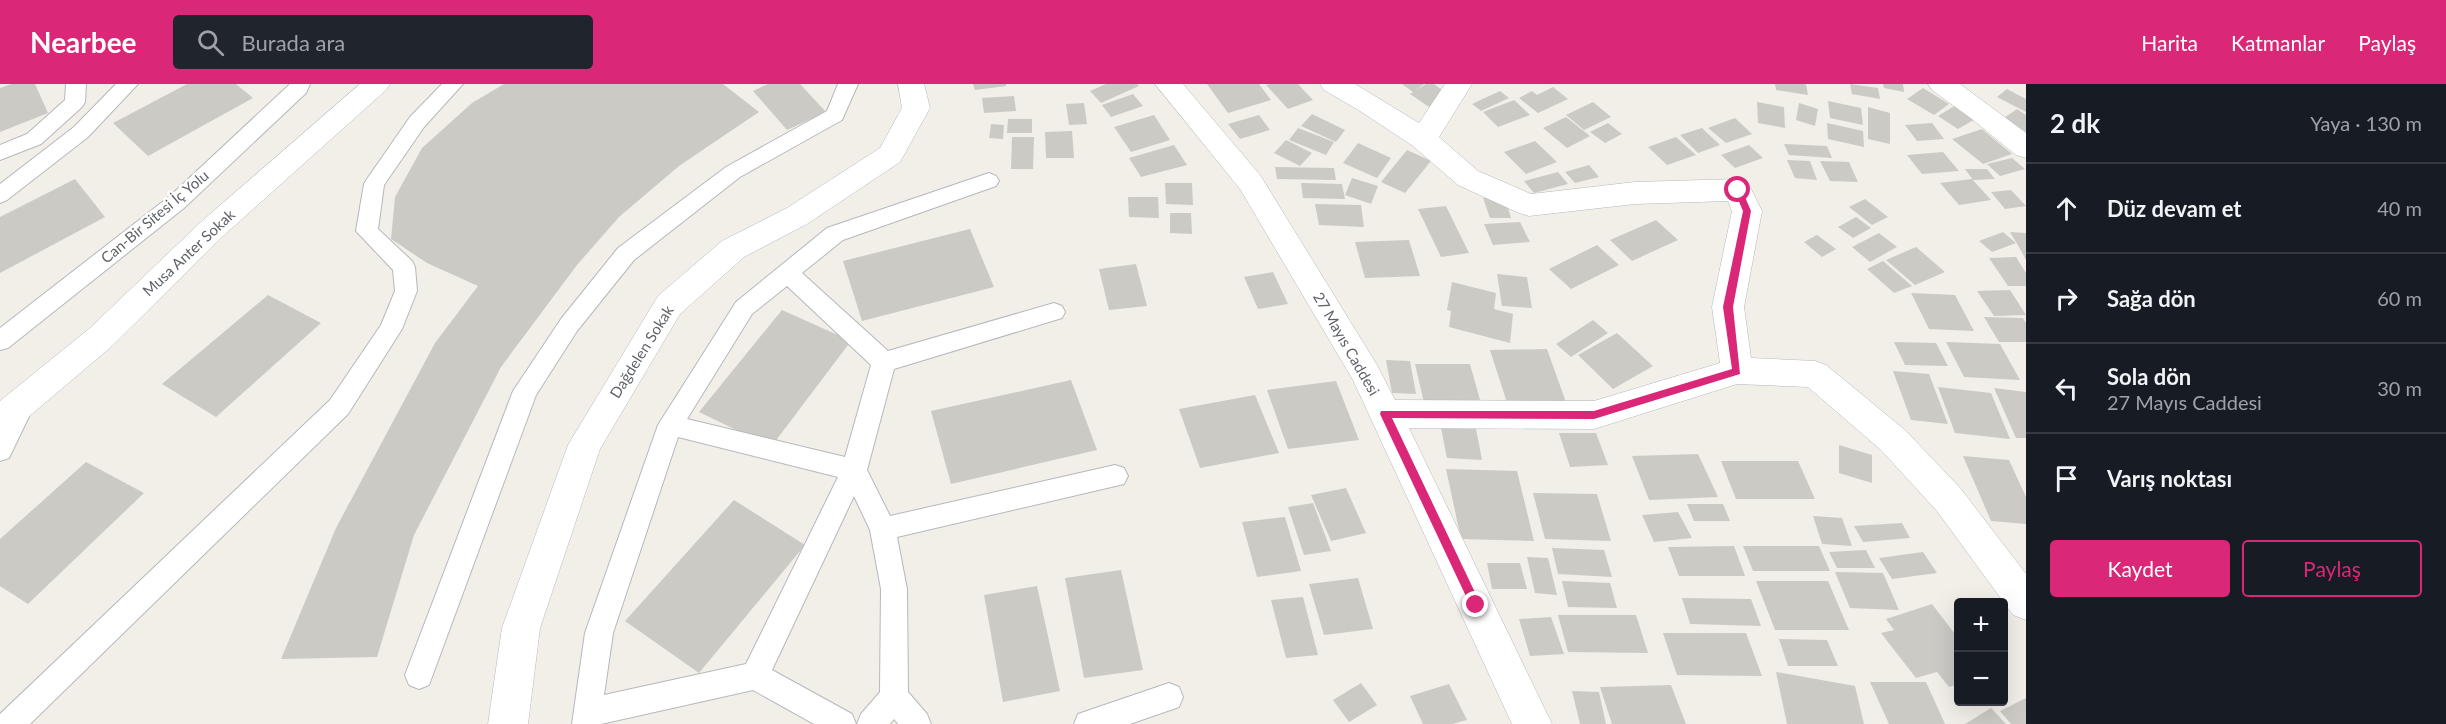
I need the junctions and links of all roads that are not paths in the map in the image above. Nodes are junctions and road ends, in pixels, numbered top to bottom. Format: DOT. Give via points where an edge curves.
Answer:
graph roads {
  1 [pos="76,84"];
  2 [pos="128,84"];
  3 [pos="300,84"];
  4 [pos="377,84"];
  5 [pos="453,84"];
  6 [pos="848,84"];
  7 [pos="911,84"];
  8 [pos="1168,84"];
  9 [pos="1333,84"];
  10 [pos="1459,84"];
  11 [pos="1941,84"];
  12 [pos="1424,139"];
  13 [pos="2026,148"];
  14 [pos="0,153"];
  15 [pos="989,181"];
  16 [pos="0,195"];
  17 [pos="787,273"];
  18 [pos="1054,312"];
  19 [pos="0,341"];
  20 [pos="884,362"];
  21 [pos="1737,371"];
  22 [pos="25,400"];
  23 [pos="1385,414"];
  24 [pos="0,421"];
  25 [pos="670,425"];
  26 [pos="0,450"];
  27 [pos="854,470"];
  28 [pos="1115,476"];
  29 [pos="883,530"];
  30 [pos="2026,603"];
  31 [pos="419,675"];
  32 [pos="755,676"];
  33 [pos="894,697"];
  34 [pos="1169,697"];
  35 [pos="586,718"];
  36 [pos="10,724"];
  37 [pos="508,724"];
  38 [pos="842,724"];
  39 [pos="871,724"];
  40 [pos="917,724"];
  41 [pos="1088,724"];
  42 [pos="1532,724"];
  1 -- 14 [label="lane" via="75,102 59,117 34,139"];
  2 -- 16 [label="lane" via="81,132"];
  3 -- 19 [label="lane, Can-Bir Sitesi İç Yolu" via="177,202"];
  4 -- 22 [label="street, Musa Anter Sokak" via="213,229 101,337"];
  5 -- 36 [label="lane" via="417,122 374,184 367,231 404,267 406,291 391,329 339,408"];
  6 -- 31 [label="lane" via="835,115 733,172 626,254 569,325 525,391"];
  7 -- 37 [label="street, Dağdelen Sokak" via="916,108 890,155 797,216 732,249 669,305 585,445 521,628"];
  8 -- 23 [label="street, 27 Mayıs Caddesi" via="1250,182 1366,374"];
  9 -- 12 [label="street"];
  10 -- 12 [label="street"];
  11 -- 13 [label="street"];
  12 -- 21 [label="street" via="1468,178 1529,205 1635,193 1738,190 1747,211 1728,307"];
  15 -- 17 [label="lane" via="836,234"];
  17 -- 20 [label="lane"];
  17 -- 25 [label="lane" via="744,308"];
  18 -- 20 [label="lane"];
  20 -- 27 [label="lane"];
  21 -- 23 [label="street" via="1594,415"];
  21 -- 30 [label="street" via="1815,374 1893,440 1941,492"];
  22 -- 24 [label="street, Musa Anter Sokak"];
  22 -- 26 [label="lane"];
  23 -- 42 [label="street, 27 Mayıs Caddesi"];
  25 -- 27 [label="lane"];
  25 -- 35 [label="lane" via="599,633"];
  27 -- 29 [label="lane"];
  27 -- 32 [label="lane"];
  28 -- 29 [label="lane"];
  29 -- 33 [label="lane" via="894,589"];
  32 -- 35 [label="lane"];
  32 -- 38 [label="lane"];
  33 -- 39 [label="lane"];
  33 -- 40 [label="lane"];
  34 -- 41 [label="lane"];
}
